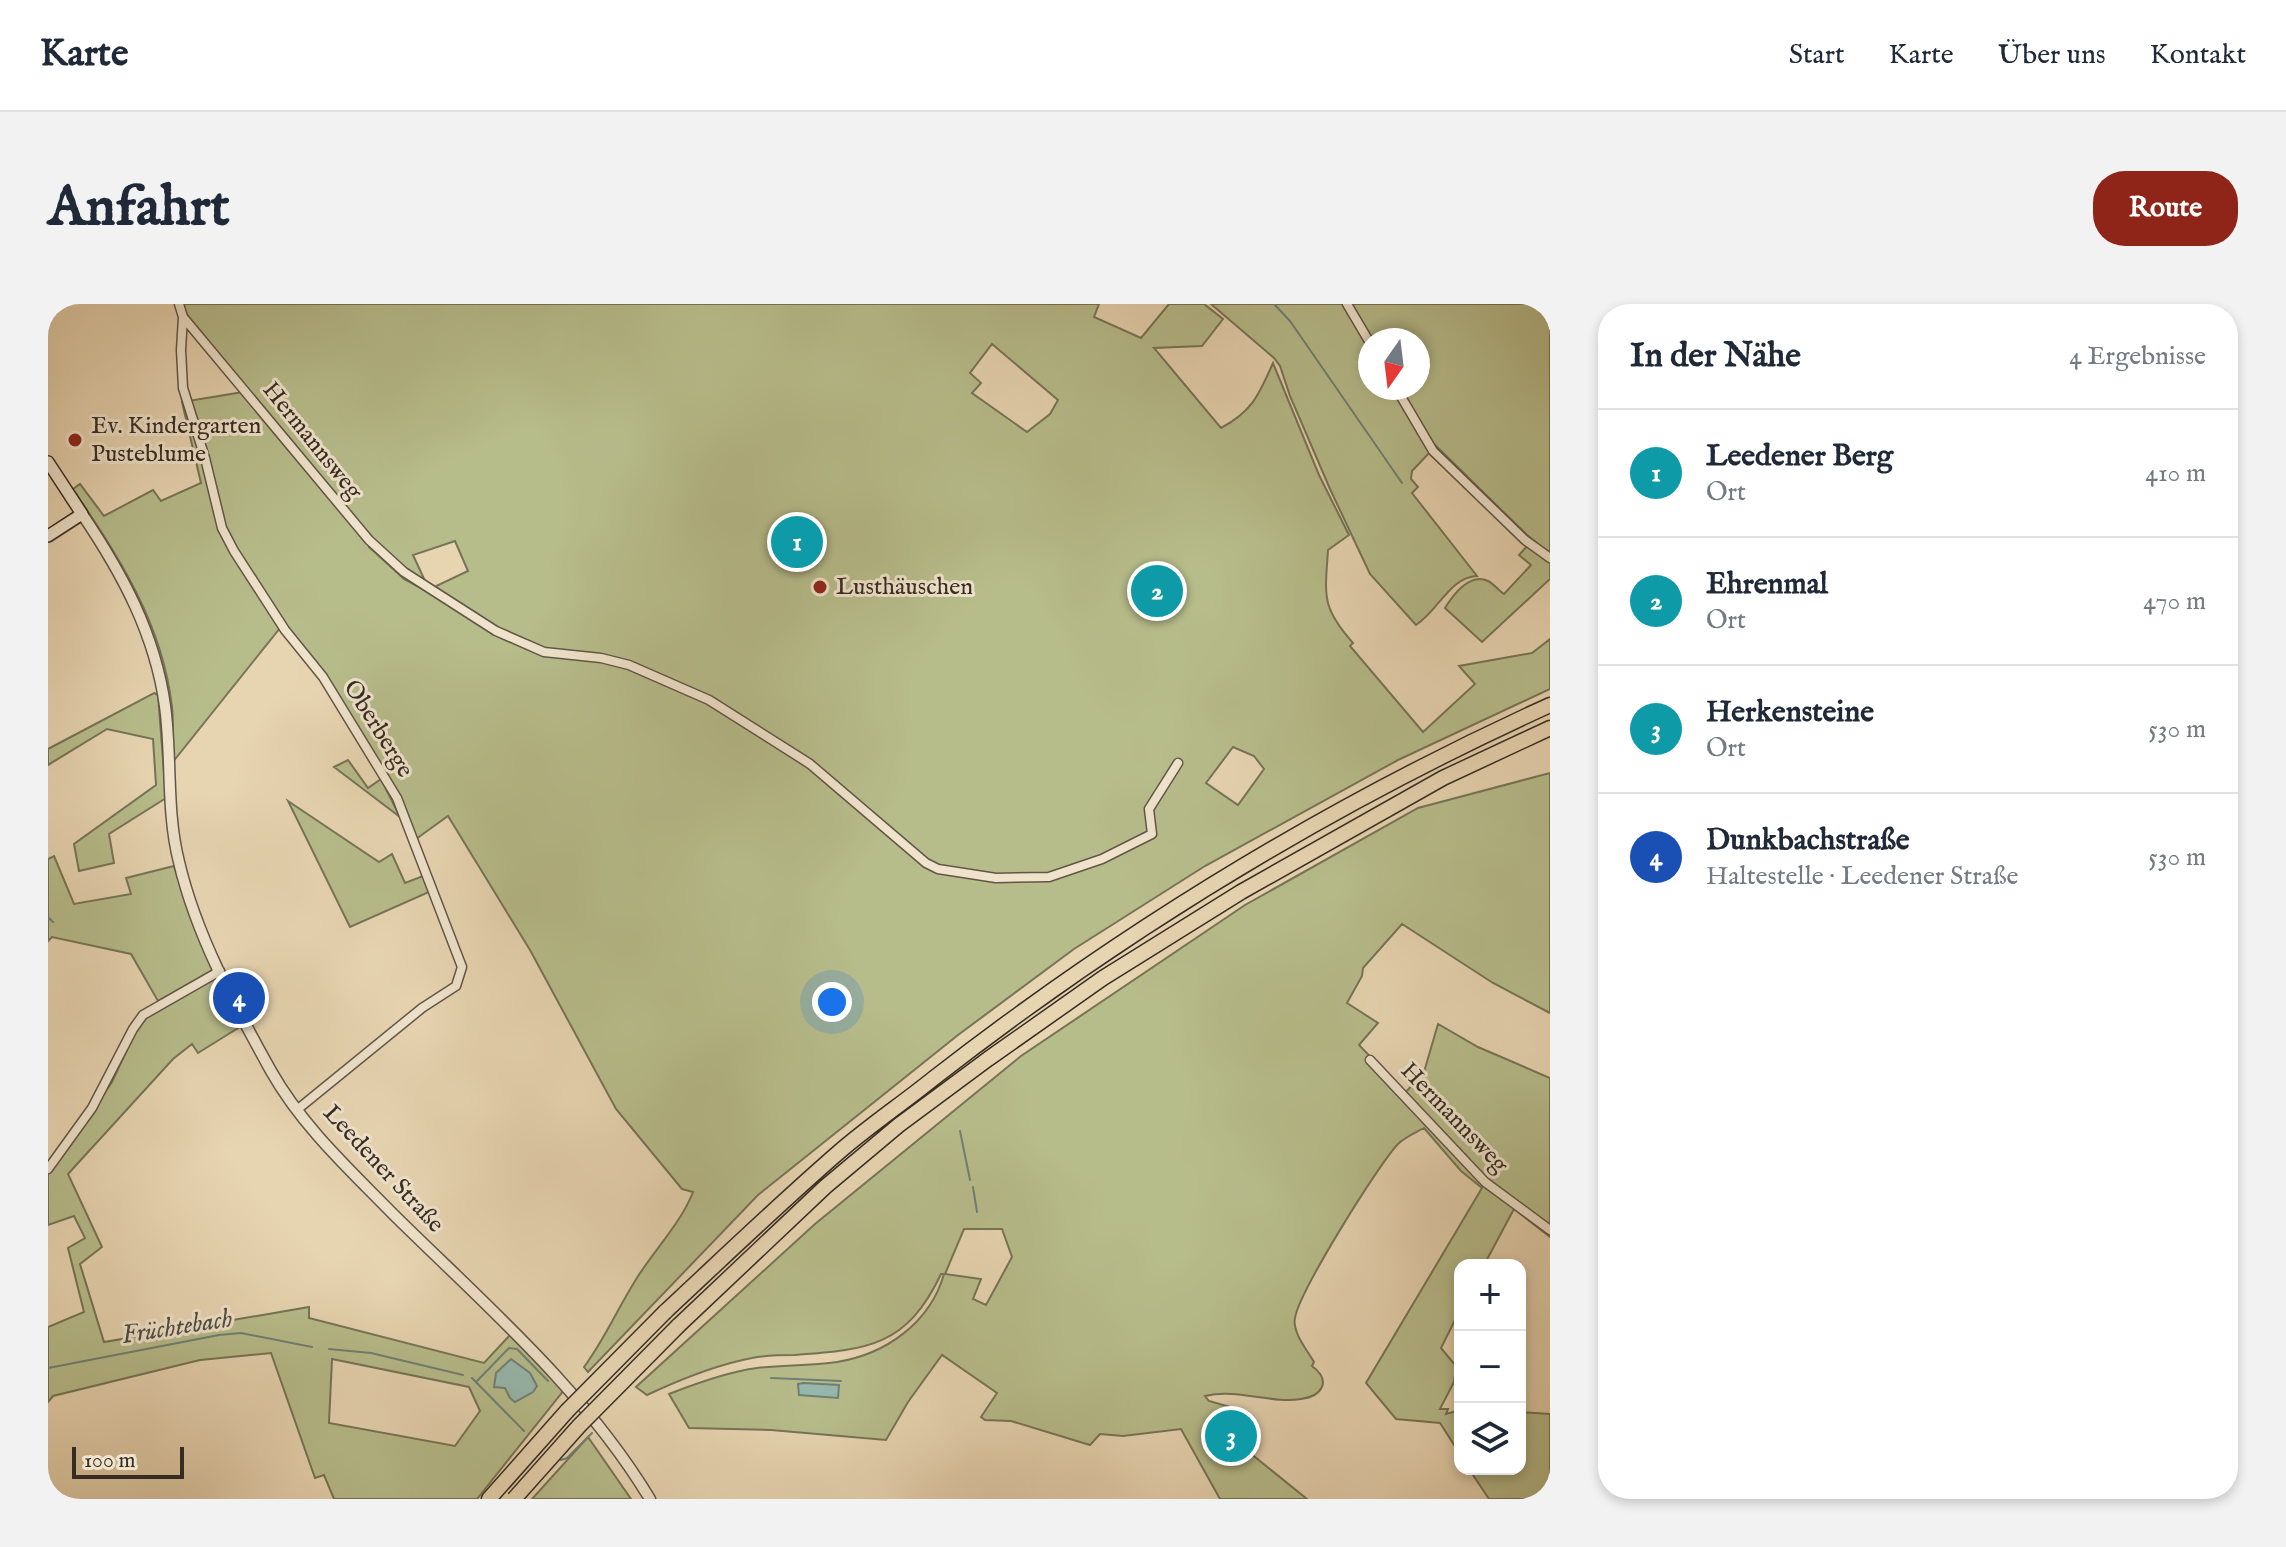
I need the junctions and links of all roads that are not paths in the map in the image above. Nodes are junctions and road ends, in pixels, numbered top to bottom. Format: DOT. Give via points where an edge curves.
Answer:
graph roads {
  1 [pos="179,304"];
  2 [pos="1347,304"];
  3 [pos="183,317"];
  4 [pos="1361,328"];
  5 [pos="1403,400"];
  6 [pos="48,462"];
  7 [pos="82,514"];
  8 [pos="48,536"];
  9 [pos="1550,558"];
  10 [pos="1550,705"];
  11 [pos="1550,728"];
  12 [pos="1178,763"];
  13 [pos="220,971"];
  14 [pos="1370,1060"];
  15 [pos="298,1109"];
  16 [pos="48,1169"];
  17 [pos="1550,1230"];
  18 [pos="489,1499"];
  19 [pos="514,1499"];
  20 [pos="650,1499"];
  1 -- 3 [label="street, Hermannsweg"];
  2 -- 4 [label="street"];
  3 -- 12 [label="street, Hermannsweg" via="369,540 404,572 496,631 544,652 615,661 709,700 810,764 938,869 996,878 1049,877 1102,859 1152,834 1149,809"];
  3 -- 15 [label="street, Oberberge" via="183,388 222,528 397,798 462,967 456,986"];
  5 -- 9 [label="street" via="1431,448"];
  6 -- 7 [label="main road, Leedener Straße"];
  7 -- 8 [label="main road"];
  7 -- 13 [label="street, Leedener Straße" via="117,569 152,643 165,708 178,861 193,912"];
  10 -- 18 [label="highway, bridge" via="1457,748 1266,854 1087,964 971,1049 840,1151 665,1312"];
  11 -- 19 [label="highway, bridge" via="1443,778 1241,892 1103,978 899,1125 678,1326"];
  13 -- 15 [label="street, Leedener Straße" via="273,1074"];
  13 -- 16 [label="street" via="143,1015 92,1108"];
  14 -- 17 [label="street, Hermannsweg" via="1485,1182"];
  15 -- 20 [label="street, Leedener Straße" via="323,1144 564,1383"];
}
